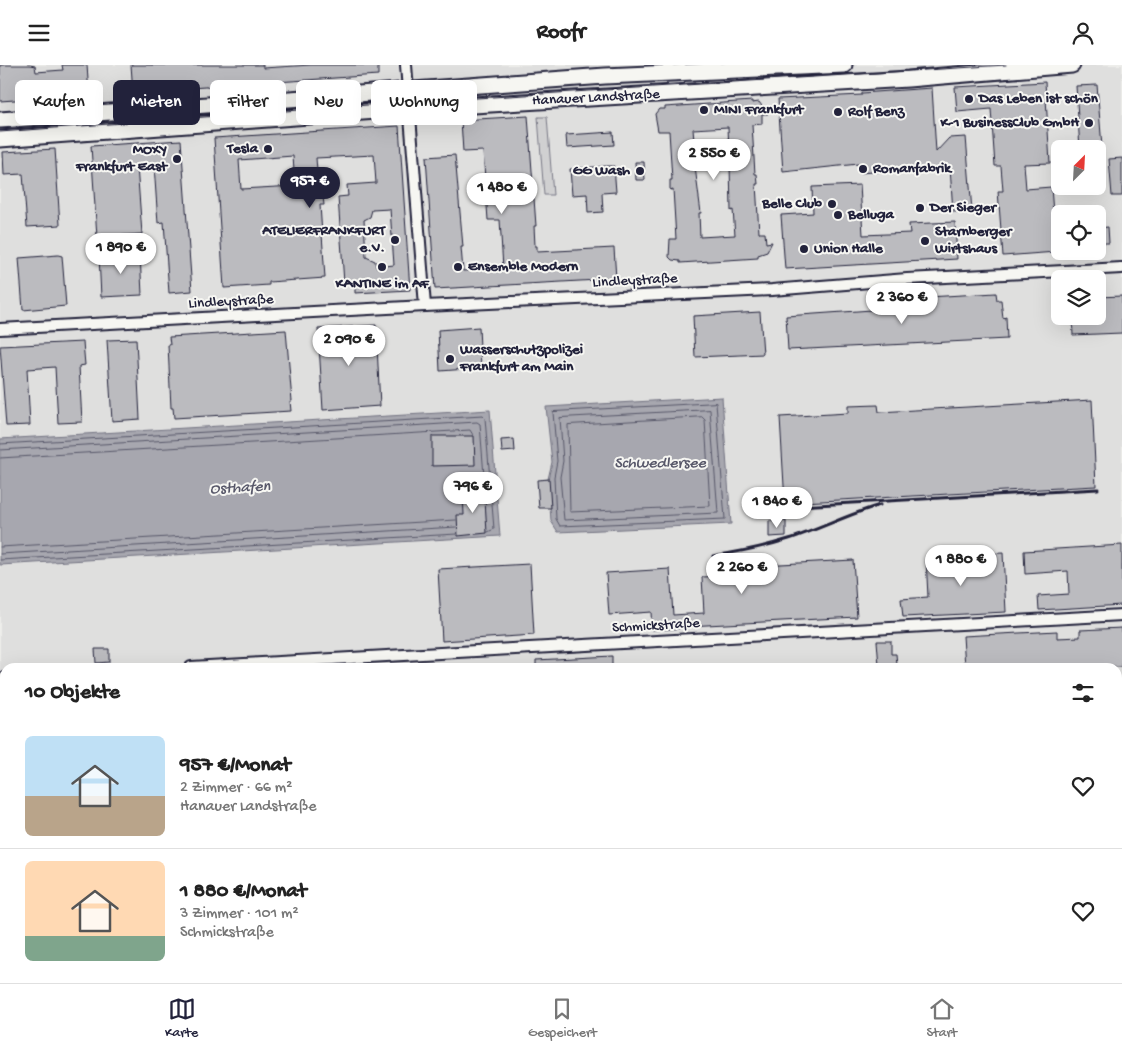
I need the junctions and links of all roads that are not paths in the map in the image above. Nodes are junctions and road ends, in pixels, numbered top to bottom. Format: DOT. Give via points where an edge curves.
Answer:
graph roads {
  1 [pos="406,65"];
  2 [pos="844,65"];
  3 [pos="1072,65"];
  4 [pos="407,80"];
  5 [pos="477,85"];
  6 [pos="371,93"];
  7 [pos="477,105"];
  8 [pos="371,112"];
  9 [pos="0,120"];
  10 [pos="410,125"];
  11 [pos="0,139"];
  12 [pos="1122,268"];
  13 [pos="425,305"];
  14 [pos="0,329"];
  15 [pos="1122,615"];
  16 [pos="263,663"];
  1 -- 4 [label="street"];
  2 -- 5 [label="main road, Hanauer Landstraße"];
  3 -- 7 [label="main road, Hanauer Landstraße" via="831,84"];
  6 -- 9 [label="main road, Hanauer Landstraße"];
  8 -- 11 [label="main road, Hanauer Landstraße"];
  10 -- 13 [label="street"];
  12 -- 13 [label="street, Lindleystraße" via="907,279 772,290"];
  13 -- 14 [label="street, Lindleystraße"];
  15 -- 16 [label="street, Schmickstraße"];
}
